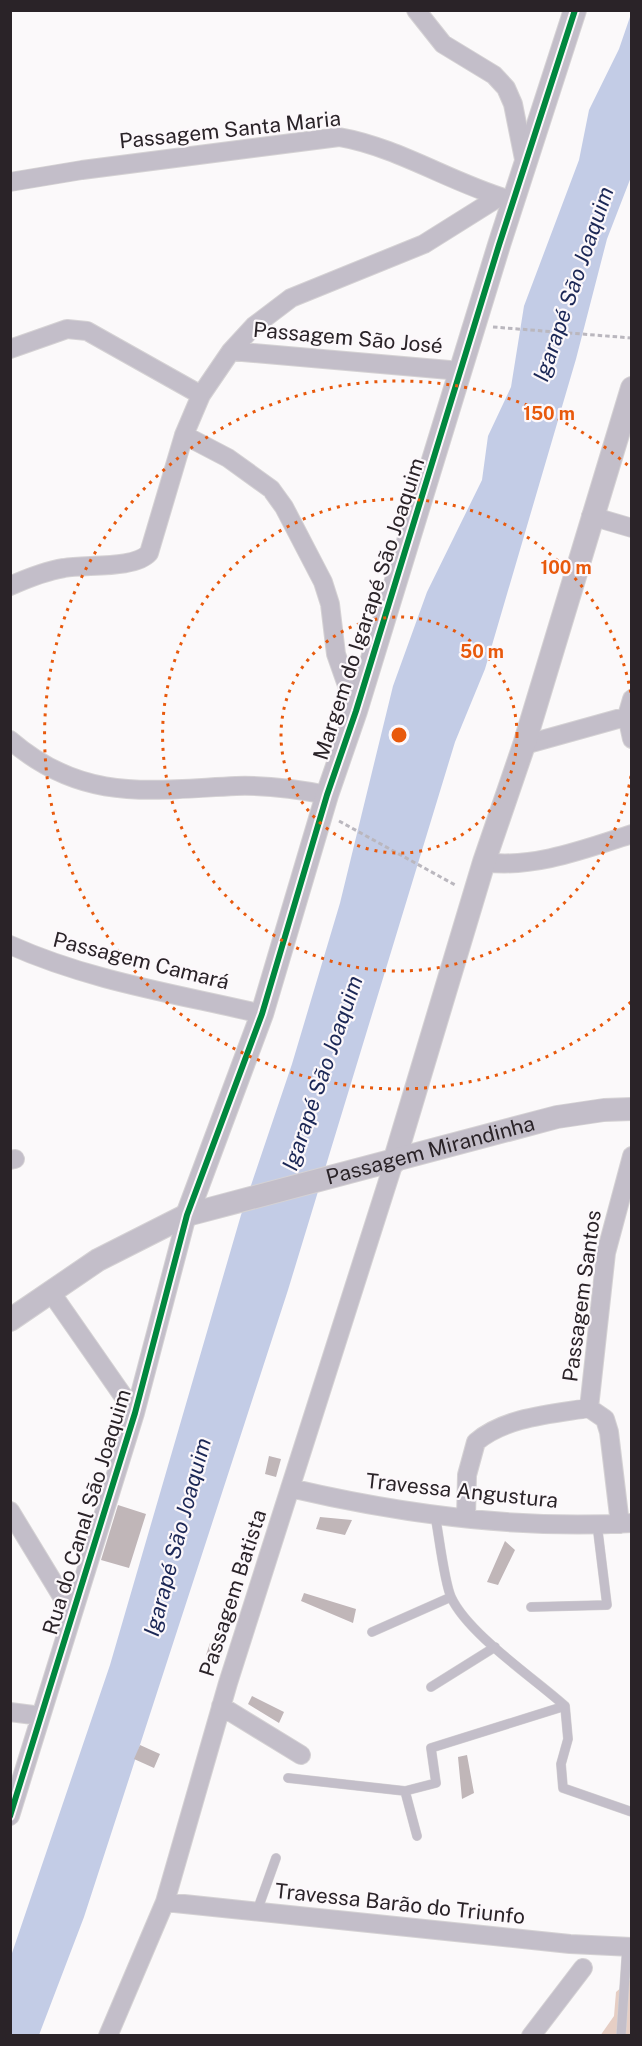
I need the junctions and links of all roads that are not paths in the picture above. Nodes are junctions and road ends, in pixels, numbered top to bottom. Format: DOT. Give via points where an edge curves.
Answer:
graph roads {
  1 [pos="416,10"];
  2 [pos="575,10"];
  3 [pos="525,165"];
  4 [pos="10,182"];
  5 [pos="507,200"];
  6 [pos="10,349"];
  7 [pos="231,351"];
  8 [pos="461,371"];
  9 [pos="632,388"];
  10 [pos="201,395"];
  11 [pos="184,435"];
  12 [pos="591,516"];
  13 [pos="632,528"];
  14 [pos="10,586"];
  15 [pos="630,710"];
  16 [pos="356,711"];
  17 [pos="632,739"];
  18 [pos="10,740"];
  19 [pos="524,745"];
  20 [pos="327,795"];
  21 [pos="632,834"];
  22 [pos="484,862"];
  23 [pos="10,945"];
  24 [pos="262,1014"];
  25 [pos="630,1107"];
  26 [pos="632,1155"];
  27 [pos="394,1162"];
  28 [pos="194,1214"];
  29 [pos="51,1291"];
  30 [pos="10,1320"];
  31 [pos="589,1408"];
  32 [pos="135,1413"];
  33 [pos="290,1488"];
  34 [pos="10,1511"];
  35 [pos="435,1515"];
  36 [pos="466,1518"];
  37 [pos="626,1523"];
  38 [pos="597,1524"];
  39 [pos="451,1597"];
  40 [pos="531,1607"];
  41 [pos="72,1613"];
  42 [pos="372,1632"];
  43 [pos="495,1647"];
  44 [pos="431,1687"];
  45 [pos="565,1706"];
  46 [pos="221,1707"];
  47 [pos="10,1712"];
  48 [pos="41,1716"];
  49 [pos="301,1755"];
  50 [pos="288,1778"];
  51 [pos="405,1791"];
  52 [pos="632,1812"];
  53 [pos="10,1816"];
  54 [pos="417,1836"];
  55 [pos="276,1857"];
  56 [pos="165,1902"];
  57 [pos="257,1911"];
  58 [pos="629,1947"];
  59 [pos="583,1968"];
  60 [pos="108,2036"];
  61 [pos="531,2036"];
  62 [pos="621,2036"];
  1 -- 3 [label="street" via="443,44 494,75 506,88"];
  2 -- 3 [label="street, Margem do Igarapé São Joaquim"];
  3 -- 5 [label="street, Margem do Igarapé São Joaquim"];
  4 -- 5 [label="street, Passagem Santa Maria" via="339,137 362,141"];
  5 -- 7 [label="street" via="424,243 291,298 254,326"];
  5 -- 8 [label="street, Margem do Igarapé São Joaquim"];
  6 -- 10 [label="street" via="67,329 87,331"];
  7 -- 8 [label="street, Passagem São José"];
  7 -- 10 [label="street"];
  8 -- 16 [label="street, Margem do Igarapé São Joaquim"];
  9 -- 12 [label="street"];
  10 -- 11 [label="street"];
  11 -- 14 [label="street" via="146,557 133,562 64,568"];
  11 -- 16 [label="street" via="236,464 271,489 285,507 323,582 336,654"];
  12 -- 13 [label="street"];
  12 -- 19 [label="street"];
  15 -- 17 [label="street"];
  15 -- 19 [label="street"];
  16 -- 20 [label="street, Margem do Igarapé São Joaquim"];
  18 -- 20 [label="street" via="45,764 105,787 176,791 269,786"];
  19 -- 22 [label="street"];
  20 -- 24 [label="street, Margem do Igarapé São Joaquim"];
  21 -- 22 [label="street" via="534,861 510,865"];
  22 -- 27 [label="street"];
  23 -- 24 [label="street, Passagem Camará" via="87,974"];
  24 -- 28 [label="street, Margem do Igarapé São Joaquim"];
  25 -- 27 [label="street, Passagem Mirandinha" via="557,1118"];
  26 -- 31 [label="street, Passagem Santos" via="606,1253"];
  27 -- 28 [label="street, Passagem Mirandinha"];
  27 -- 33 [label="street, Passagem Batista"];
  28 -- 29 [label="street, Passagem Mirandinha" via="120,1247"];
  28 -- 32 [label="street, Rua do Canal São Joaquim"];
  29 -- 30 [label="street, Passagem Mirandinha"];
  29 -- 32 [label="street"];
  31 -- 36 [label="street, Passagem Santos" via="496,1428 476,1442 467,1475"];
  31 -- 37 [label="street, Passagem Santos" via="605,1419"];
  32 -- 41 [label="street, Rua do Canal São Joaquim"];
  33 -- 35 [label="street, Travessa Angustura" via="365,1506"];
  33 -- 46 [label="street, Passagem Batista"];
  34 -- 41 [label="street"];
  35 -- 36 [label="street, Travessa Angustura"];
  35 -- 39 [label="lane"];
  36 -- 38 [label="street, Travessa Angustura"];
  37 -- 38 [label="street, Travessa Angustura"];
  38 -- 40 [label="lane" via="607,1605"];
  39 -- 42 [label="lane"];
  39 -- 43 [label="lane"];
  41 -- 48 [label="street, Rua do Canal São Joaquim"];
  43 -- 44 [label="lane"];
  43 -- 45 [label="lane"];
  45 -- 51 [label="lane" via="431,1748 436,1783"];
  45 -- 52 [label="lane" via="568,1738 561,1764 562,1788"];
  46 -- 49 [label="street"];
  46 -- 56 [label="street, Passagem Batista"];
  47 -- 48 [label="street"];
  48 -- 53 [label="street, Rua do Canal São Joaquim"];
  50 -- 51 [label="lane"];
  51 -- 54 [label="lane"];
  55 -- 57 [label="lane"];
  56 -- 57 [label="street, Travessa Barão do Triunfo"];
  56 -- 60 [label="street, Passagem Batista"];
  57 -- 58 [label="street, Travessa Barão do Triunfo"];
  58 -- 62 [label="lane"];
  59 -- 61 [label="street"];
}
